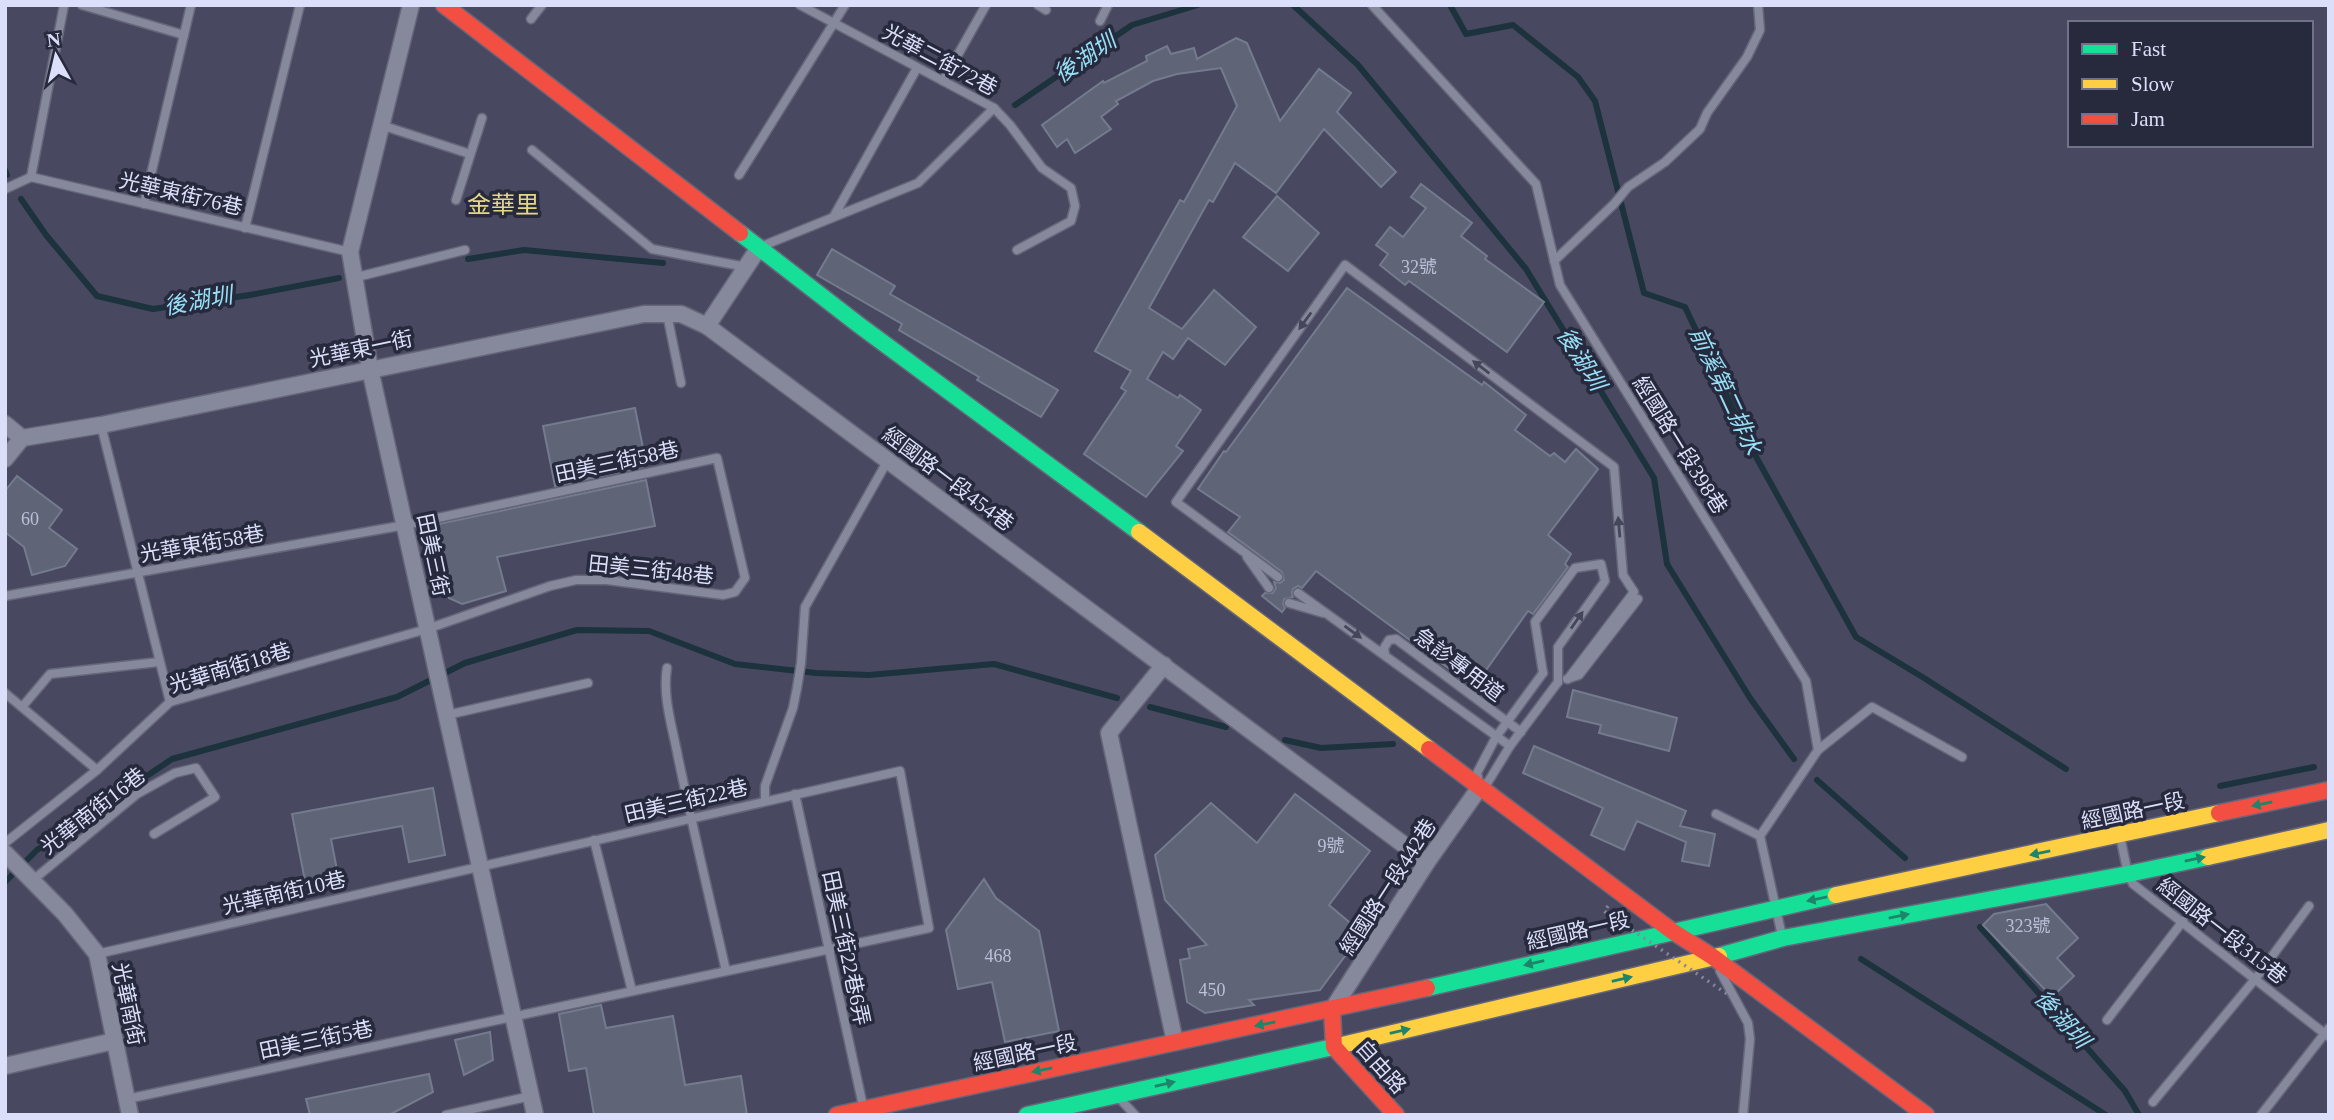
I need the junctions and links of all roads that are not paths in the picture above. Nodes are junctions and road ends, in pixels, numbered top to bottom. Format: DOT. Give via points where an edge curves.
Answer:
graph roads {
  1 [pos="64,5"];
  2 [pos="82,5"];
  3 [pos="191,5"];
  4 [pos="300,5"];
  5 [pos="411,5"];
  6 [pos="444,5"];
  7 [pos="542,5"];
  8 [pos="800,5"];
  9 [pos="845,5"];
  10 [pos="986,5"];
  11 [pos="1108,5"];
  12 [pos="1372,5"];
  13 [pos="1758,5"];
  14 [pos="531,19"];
  15 [pos="1100,21"];
  16 [pos="834,23"];
  17 [pos="184,35"];
  18 [pos="918,68"];
  19 [pos="943,81"];
  20 [pos="994,108"];
  21 [pos="482,118"];
  22 [pos="381,125"];
  23 [pos="532,150"];
  24 [pos="470,154"];
  25 [pos="739,175"];
  26 [pos="31,177"];
  27 [pos="5,189"];
  28 [pos="456,200"];
  29 [pos="144,204"];
  30 [pos="834,216"];
  31 [pos="245,228"];
  32 [pos="758,248"];
  33 [pos="465,250"];
  34 [pos="1017,250"];
  35 [pos="350,252"];
  36 [pos="1554,261"];
  37 [pos="746,267"];
  38 [pos="353,278"];
  39 [pos="667,314"];
  40 [pos="707,326"];
  41 [pos="370,369"];
  42 [pos="681,383"];
  43 [pos="5,424"];
  44 [pos="101,425"];
  45 [pos="22,438"];
  46 [pos="5,459"];
  47 [pos="888,460"];
  48 [pos="405,525"];
  49 [pos="1243,552"];
  50 [pos="139,573"];
  51 [pos="1278,577"];
  52 [pos="745,578"];
  53 [pos="1269,588"];
  54 [pos="1298,593"];
  55 [pos="5,596"];
  56 [pos="1638,599"];
  57 [pos="1289,603"];
  58 [pos="1330,615"];
  59 [pos="428,629"];
  60 [pos="1385,655"];
  61 [pos="159,662"];
  62 [pos="1164,665"];
  63 [pos="667,668"];
  64 [pos="1543,673"];
  65 [pos="1567,679"];
  66 [pos="1558,682"];
  67 [pos="588,683"];
  68 [pos="5,693"];
  69 [pos="170,702"];
  70 [pos="22,707"];
  71 [pos="447,715"];
  72 [pos="1506,723"];
  73 [pos="1521,732"];
  74 [pos="1496,737"];
  75 [pos="1510,746"];
  76 [pos="1818,750"];
  77 [pos="1962,757"];
  78 [pos="97,769"];
  79 [pos="1480,787"];
  80 [pos="2329,790"];
  81 [pos="795,794"];
  82 [pos="765,801"];
  83 [pos="1716,814"];
  84 [pos="691,818"];
  85 [pos="2329,830"];
  86 [pos="154,834"];
  87 [pos="1760,836"];
  88 [pos="2120,836"];
  89 [pos="594,840"];
  90 [pos="5,844"];
  91 [pos="5,853"];
  92 [pos="1427,862"];
  93 [pos="480,866"];
  94 [pos="2128,874"];
  95 [pos="33,880"];
  96 [pos="2309,906"];
  97 [pos="1775,908"];
  98 [pos="2183,921"];
  99 [pos="929,928"];
  100 [pos="1672,931"];
  101 [pos="1783,938"];
  102 [pos="829,949"];
  103 [pos="97,954"];
  104 [pos="1713,957"];
  105 [pos="726,971"];
  106 [pos="2256,978"];
  107 [pos="632,991"];
  108 [pos="1332,1010"];
  109 [pos="513,1016"];
  110 [pos="2107,1020"];
  111 [pos="2327,1033"];
  112 [pos="114,1041"];
  113 [pos="1175,1042"];
  114 [pos="1334,1047"];
  115 [pos="5,1066"];
  116 [pos="531,1096"];
  117 [pos="1117,1096"];
  118 [pos="2153,1102"];
  119 [pos="128,1107"];
  120 [pos="863,1109"];
  121 [pos="446,1115"];
  122 [pos="535,1115"];
  123 [pos="837,1115"];
  124 [pos="1027,1115"];
  125 [pos="1135,1115"];
  126 [pos="1396,1115"];
  127 [pos="1743,1115"];
  128 [pos="1926,1115"];
  129 [pos="2261,1115"];
  1 -- 26 [label="lane"];
  2 -- 17 [label="lane"];
  3 -- 17 [label="lane"];
  4 -- 31 [label="lane"];
  5 -- 22 [label="street, 田美三街"];
  6 -- 32 [label="main road"];
  7 -- 14 [label="lane"];
  8 -- 16 [label="lane, 光華二街72巷"];
  9 -- 16 [label="lane"];
  10 -- 19 [label="lane"];
  11 -- 15 [label="lane"];
  12 -- 36 [label="lane, 經國路一段398巷" via="1536,184"];
  13 -- 36 [label="lane" via="1760,30 1700,129 1665,162 1628,187"];
  16 -- 18 [label="lane, 光華二街72巷"];
  16 -- 25 [label="lane"];
  17 -- 29 [label="lane"];
  18 -- 19 [label="lane, 光華二街72巷"];
  18 -- 30 [label="lane"];
  19 -- 20 [label="lane, 光華二街72巷"];
  20 -- 30 [label="lane" via="918,183"];
  20 -- 34 [label="lane, 光華二街72巷" via="1042,168 1071,188 1074,206 1071,221"];
  21 -- 24 [label="lane"];
  22 -- 24 [label="lane"];
  22 -- 35 [label="street, 田美三街"];
  23 -- 37 [label="lane" via="652,249"];
  24 -- 28 [label="lane"];
  26 -- 27 [label="lane"];
  26 -- 29 [label="lane, 光華東街76巷"];
  29 -- 31 [label="lane, 光華東街76巷"];
  30 -- 32 [label="lane"];
  31 -- 35 [label="lane, 光華東街76巷"];
  32 -- 37 [label="street"];
  32 -- 79 [label="main road"];
  33 -- 38 [label="lane"];
  35 -- 38 [label="street, 田美三街"];
  36 -- 76 [label="lane, 經國路一段398巷" via="1560,285 1806,681"];
  37 -- 40 [label="street"];
  38 -- 41 [label="street, 田美三街"];
  39 -- 40 [label="street, 光華東一街" via="681,314"];
  39 -- 41 [label="street, 光華東一街" via="644,314"];
  39 -- 42 [label="lane"];
  40 -- 47 [label="street, 經國路一段454巷"];
  41 -- 44 [label="street, 光華東一街"];
  41 -- 48 [label="street, 田美三街"];
  43 -- 45 [label="street"];
  44 -- 45 [label="street, 光華東一街"];
  44 -- 50 [label="lane"];
  45 -- 46 [label="street"];
  47 -- 62 [label="street, 經國路一段454巷"];
  47 -- 82 [label="lane" via="805,607 793,708 765,786"];
  48 -- 50 [label="lane, 光華東街58巷"];
  48 -- 52 [label="lane, 田美三街58巷" via="717,458"];
  48 -- 59 [label="street, 田美三街"];
  49 -- 51 [label="lane"];
  49 -- 53 [label="lane"];
  65 -- 49 [label="lane, one-way" via="1634,592 1623,575 1614,467 1345,265 1176,502"];
  50 -- 55 [label="lane, 光華東街58巷"];
  50 -- 61 [label="lane"];
  52 -- 59 [label="lane, 田美三街48巷" via="735,592 723,595 576,580"];
  54 -- 58 [label="lane"];
  56 -- 65 [label="lane" via="1579,675"];
  57 -- 58 [label="lane"];
  58 -- 60 [label="lane, one-way"];
  59 -- 69 [label="lane, 光華南街18巷"];
  59 -- 71 [label="street, 田美三街"];
  60 -- 72 [label="lane, 急診專用道" via="1389,640 1396,639"];
  60 -- 74 [label="lane"];
  61 -- 69 [label="lane"];
  61 -- 70 [label="lane" via="50,674"];
  62 -- 92 [label="street, 經國路一段454巷"];
  62 -- 113 [label="street" via="1109,733"];
  63 -- 84 [label="lane" via="667,702"];
  64 -- 66 [label="lane"];
  66 -- 64 [label="lane, one-way" via="1558,647 1605,580 1601,564 1575,568 1535,622"];
  64 -- 72 [label="lane, 經國路一段442巷"];
  65 -- 66 [label="lane"];
  66 -- 73 [label="lane, 經國路一段442巷"];
  67 -- 71 [label="lane"];
  68 -- 70 [label="lane"];
  69 -- 78 [label="lane, 光華南街18巷"];
  70 -- 78 [label="lane"];
  71 -- 93 [label="street, 田美三街"];
  72 -- 73 [label="lane, 急診專用道"];
  72 -- 74 [label="lane, 經國路一段442巷"];
  73 -- 75 [label="lane, 經國路一段442巷"];
  74 -- 75 [label="lane"];
  74 -- 79 [label="lane, 經國路一段442巷" via="1477,773"];
  75 -- 79 [label="lane, 經國路一段442巷" via="1489,782"];
  76 -- 77 [label="lane" via="1872,707"];
  76 -- 87 [label="lane"];
  78 -- 90 [label="lane, 光華南街18巷"];
  79 -- 92 [label="street, 經國路一段442巷"];
  79 -- 100 [label="main road"];
  80 -- 88 [label="main road, 經國路一段, one-way"];
  81 -- 82 [label="lane, 田美三街22巷"];
  81 -- 99 [label="lane, 田美三街22巷" via="900,771"];
  81 -- 102 [label="lane, 田美三街22巷6弄"];
  82 -- 84 [label="lane, 田美三街22巷"];
  83 -- 87 [label="lane"];
  84 -- 89 [label="lane, 田美三街22巷"];
  84 -- 105 [label="lane"];
  94 -- 85 [label="main road, one-way"];
  86 -- 95 [label="lane, 光華南街16巷" via="215,797 196,768 175,773 137,794"];
  87 -- 97 [label="lane"];
  88 -- 94 [label="lane, 經國路一段315巷"];
  88 -- 97 [label="main road, 經國路一段, one-way"];
  89 -- 93 [label="lane, 田美三街22巷"];
  89 -- 107 [label="lane"];
  91 -- 95 [label="street, 光華南街"];
  92 -- 108 [label="street, 經國路一段442巷"];
  93 -- 103 [label="lane, 光華南街10巷"];
  93 -- 109 [label="street, 田美三街"];
  94 -- 98 [label="lane, 經國路一段315巷" via="2138,888"];
  101 -- 94 [label="main road, one-way"];
  95 -- 103 [label="street, 光華南街"];
  96 -- 106 [label="lane"];
  97 -- 100 [label="main road, 經國路一段"];
  97 -- 101 [label="lane"];
  98 -- 106 [label="lane, 經國路一段315巷"];
  98 -- 110 [label="lane"];
  99 -- 102 [label="lane, 田美三街5巷"];
  100 -- 104 [label="main road"];
  100 -- 108 [label="main road, 經國路一段, one-way"];
  101 -- 104 [label="main road"];
  102 -- 105 [label="lane, 田美三街5巷"];
  102 -- 120 [label="lane, 田美三街22巷6弄"];
  103 -- 112 [label="street, 光華南街"];
  114 -- 104 [label="main road, one-way"];
  104 -- 127 [label="lane" via="1748,1023"];
  104 -- 128 [label="main road"];
  105 -- 107 [label="lane, 田美三街5巷"];
  106 -- 111 [label="lane, 經國路一段315巷"];
  106 -- 118 [label="lane"];
  107 -- 109 [label="lane, 田美三街5巷"];
  108 -- 113 [label="main road, 經國路一段, one-way"];
  108 -- 114 [label="main road"];
  109 -- 116 [label="street, 田美三街"];
  109 -- 119 [label="lane, 田美三街5巷"];
  111 -- 129 [label="lane"];
  112 -- 115 [label="street"];
  112 -- 119 [label="street, 光華南街"];
  113 -- 120 [label="main road, 經國路一段, one-way"];
  117 -- 114 [label="main road, one-way"];
  114 -- 126 [label="main road, 自由路"];
  116 -- 121 [label="lane"];
  116 -- 122 [label="street, 田美三街"];
  117 -- 124 [label="main road"];
  117 -- 125 [label="lane"];
  120 -- 123 [label="main road, 經國路一段"];
}
